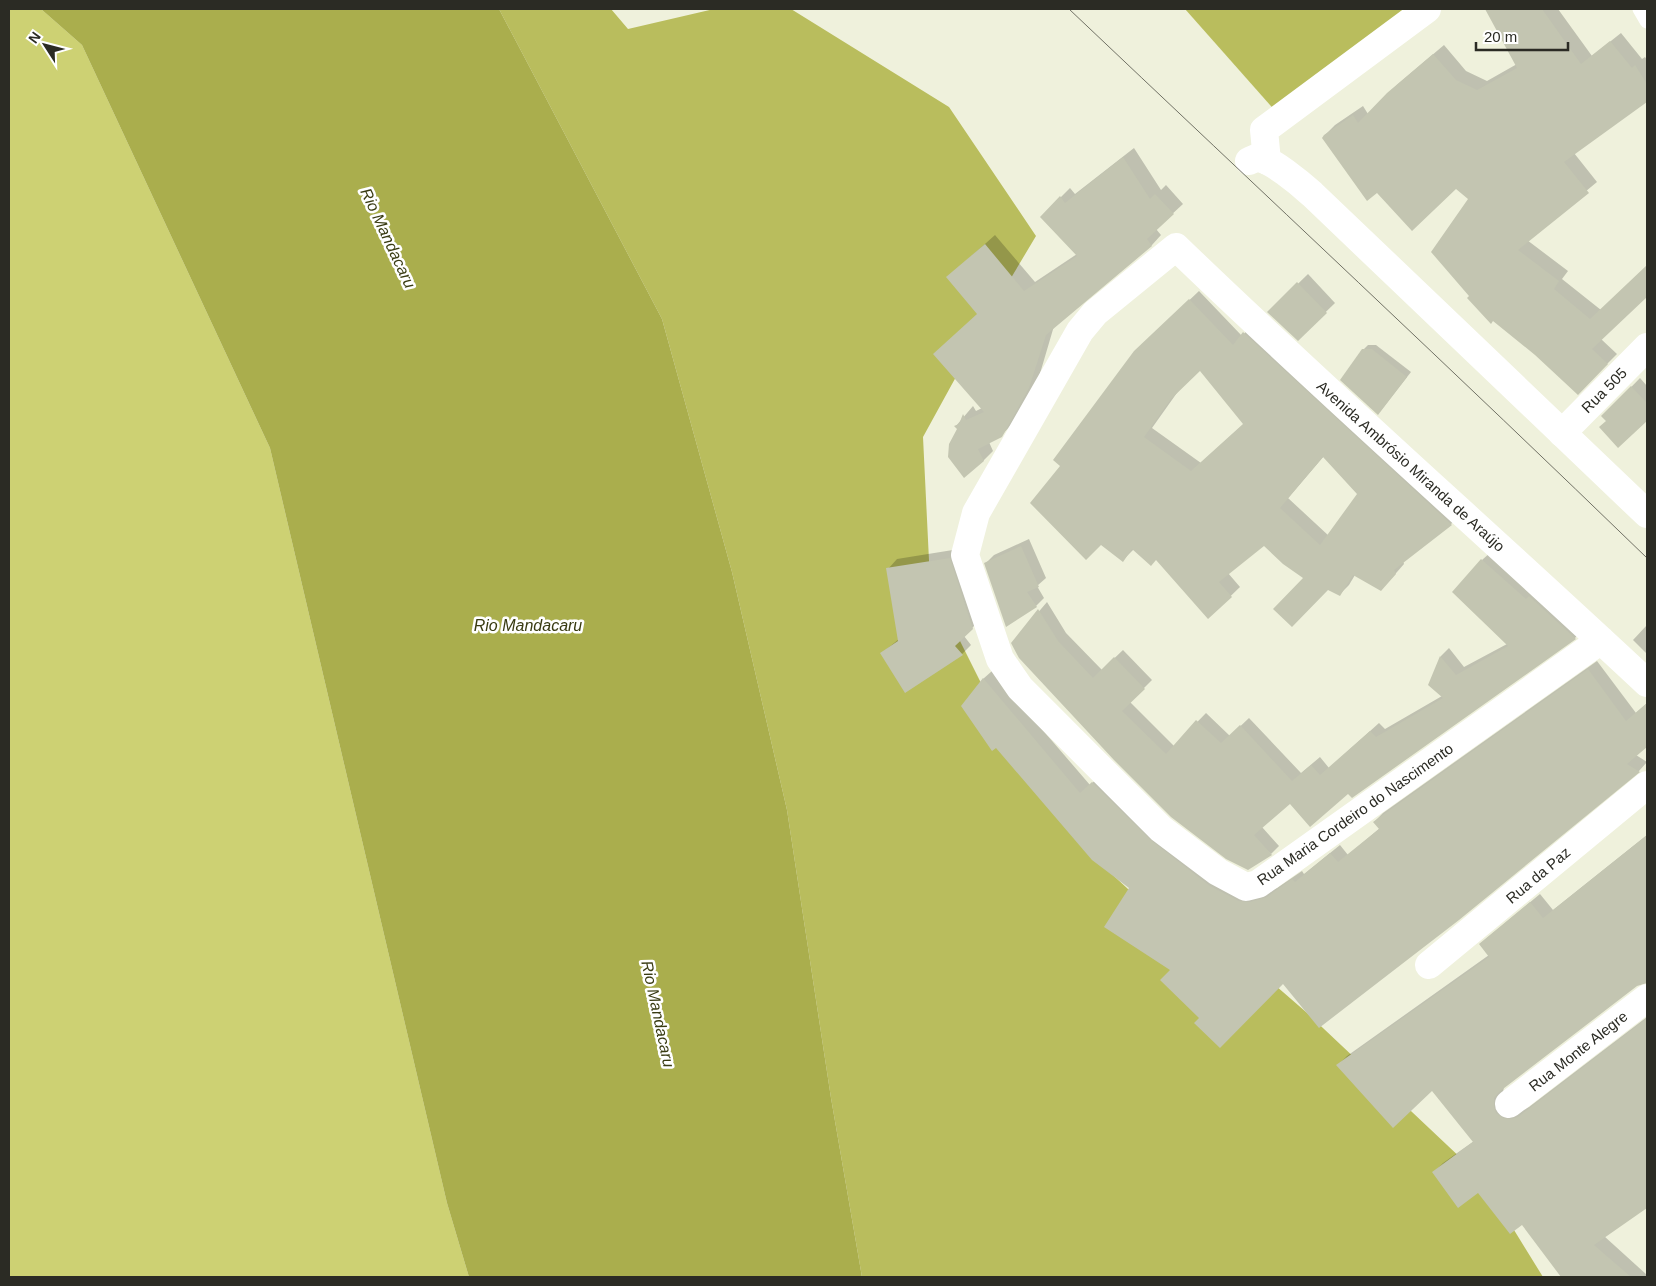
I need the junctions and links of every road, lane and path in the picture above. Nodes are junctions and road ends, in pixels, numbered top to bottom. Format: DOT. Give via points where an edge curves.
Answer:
graph roads {
  1 [pos="1427,9"];
  2 [pos="1640,9"];
  3 [pos="1647,21"];
  4 [pos="1176,246"];
  5 [pos="1647,347"];
  6 [pos="1562,433"];
  7 [pos="1647,514"];
  8 [pos="1601,640"];
  9 [pos="1647,683"];
  10 [pos="1647,785"];
  11 [pos="1429,965"];
  12 [pos="1647,998"];
  13 [pos="1509,1104"];
  1 -- 6 [label="street" via="1264,130 1258,161 1288,174 1312,194"];
  2 -- 3 [label="lane"];
  4 -- 8 [label="street, Avenida Ambrósio Miranda de Araújo" via="1266,334"];
  4 -- 8 [label="street, Rua Maria Cordeiro do Nascimento" via="1095,312 1080,331 976,514 965,555 1000,659 1015,681 1161,829 1236,884 1246,887 1258,884"];
  5 -- 6 [label="street, Rua 505"];
  6 -- 7 [label="street"];
  8 -- 9 [label="street, Avenida Ambrósio Miranda de Araújo"];
  10 -- 11 [label="street, Rua da Paz"];
  12 -- 13 [label="street, Rua Monte Alegre"];
}
